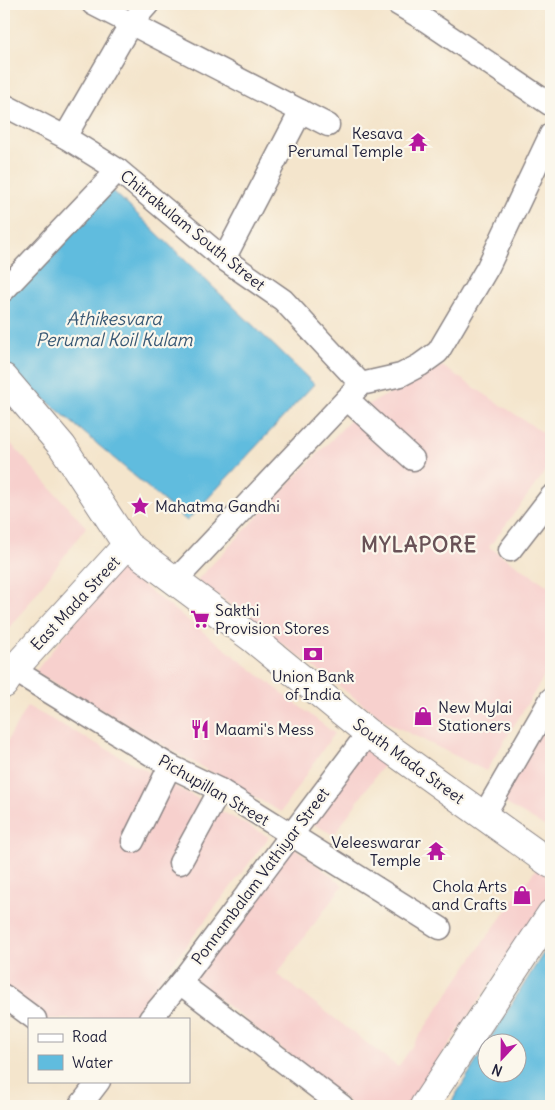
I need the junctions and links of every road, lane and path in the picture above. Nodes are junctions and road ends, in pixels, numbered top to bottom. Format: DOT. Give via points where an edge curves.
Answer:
graph roads {
  1 [pos="93,4"];
  2 [pos="148,4"];
  3 [pos="398,4"];
  4 [pos="131,23"];
  5 [pos="4,105"];
  6 [pos="551,105"];
  7 [pos="301,111"];
  8 [pos="328,125"];
  9 [pos="551,134"];
  10 [pos="65,137"];
  11 [pos="118,170"];
  12 [pos="224,259"];
  13 [pos="4,290"];
  14 [pos="4,378"];
  15 [pos="354,391"];
  16 [pos="413,460"];
  17 [pos="551,497"];
  18 [pos="127,545"];
  19 [pos="510,550"];
  20 [pos="176,580"];
  21 [pos="7,672"];
  22 [pos="551,699"];
  23 [pos="368,732"];
  24 [pos="170,766"];
  25 [pos="220,790"];
  26 [pos="484,815"];
  27 [pos="290,835"];
  28 [pos="133,841"];
  29 [pos="180,863"];
  30 [pos="551,864"];
  31 [pos="551,914"];
  32 [pos="440,928"];
  33 [pos="180,983"];
  34 [pos="4,996"];
  35 [pos="34,1018"];
  36 [pos="151,1018"];
  37 [pos="97,1082"];
  38 [pos="80,1106"];
  39 [pos="342,1106"];
  40 [pos="424,1106"];
  1 -- 4 [label="street"];
  2 -- 4 [label="street"];
  3 -- 6 [label="street"];
  4 -- 7 [label="street"];
  4 -- 10 [label="street"];
  5 -- 10 [label="street, Chitrakulam South Street"];
  7 -- 8 [label="street"];
  7 -- 12 [label="street"];
  9 -- 15 [label="street" via="488,267 438,352 400,375"];
  10 -- 11 [label="street, Chitrakulam South Street"];
  11 -- 12 [label="street, Chitrakulam South Street"];
  11 -- 13 [label="street"];
  12 -- 15 [label="street, Chitrakulam South Street" via="282,300"];
  14 -- 18 [label="street" via="62,446"];
  15 -- 16 [label="street, Chitrakulam South Street"];
  15 -- 20 [label="street"];
  17 -- 19 [label="street"];
  18 -- 20 [label="street, South Mada Street"];
  18 -- 21 [label="street, East Mada Street"];
  20 -- 23 [label="street, South Mada Street"];
  21 -- 24 [label="street, Pichupillan Street"];
  22 -- 26 [label="street"];
  23 -- 26 [label="street, South Mada Street"];
  23 -- 27 [label="street, Ponnambalam Vathiyar Street"];
  24 -- 25 [label="street, Pichupillan Street"];
  24 -- 28 [label="street"];
  25 -- 27 [label="street, Pichupillan Street"];
  25 -- 29 [label="street"];
  26 -- 30 [label="street, South Mada Street"];
  27 -- 32 [label="street, Pichupillan Street"];
  27 -- 33 [label="street, Ponnambalam Vathiyar Street"];
  31 -- 40 [label="street"];
  33 -- 36 [label="street, Ponnambalam Vathiyar Street"];
  33 -- 39 [label="street"];
  34 -- 35 [label="street"];
  37 -- 38 [label="street"];
}
